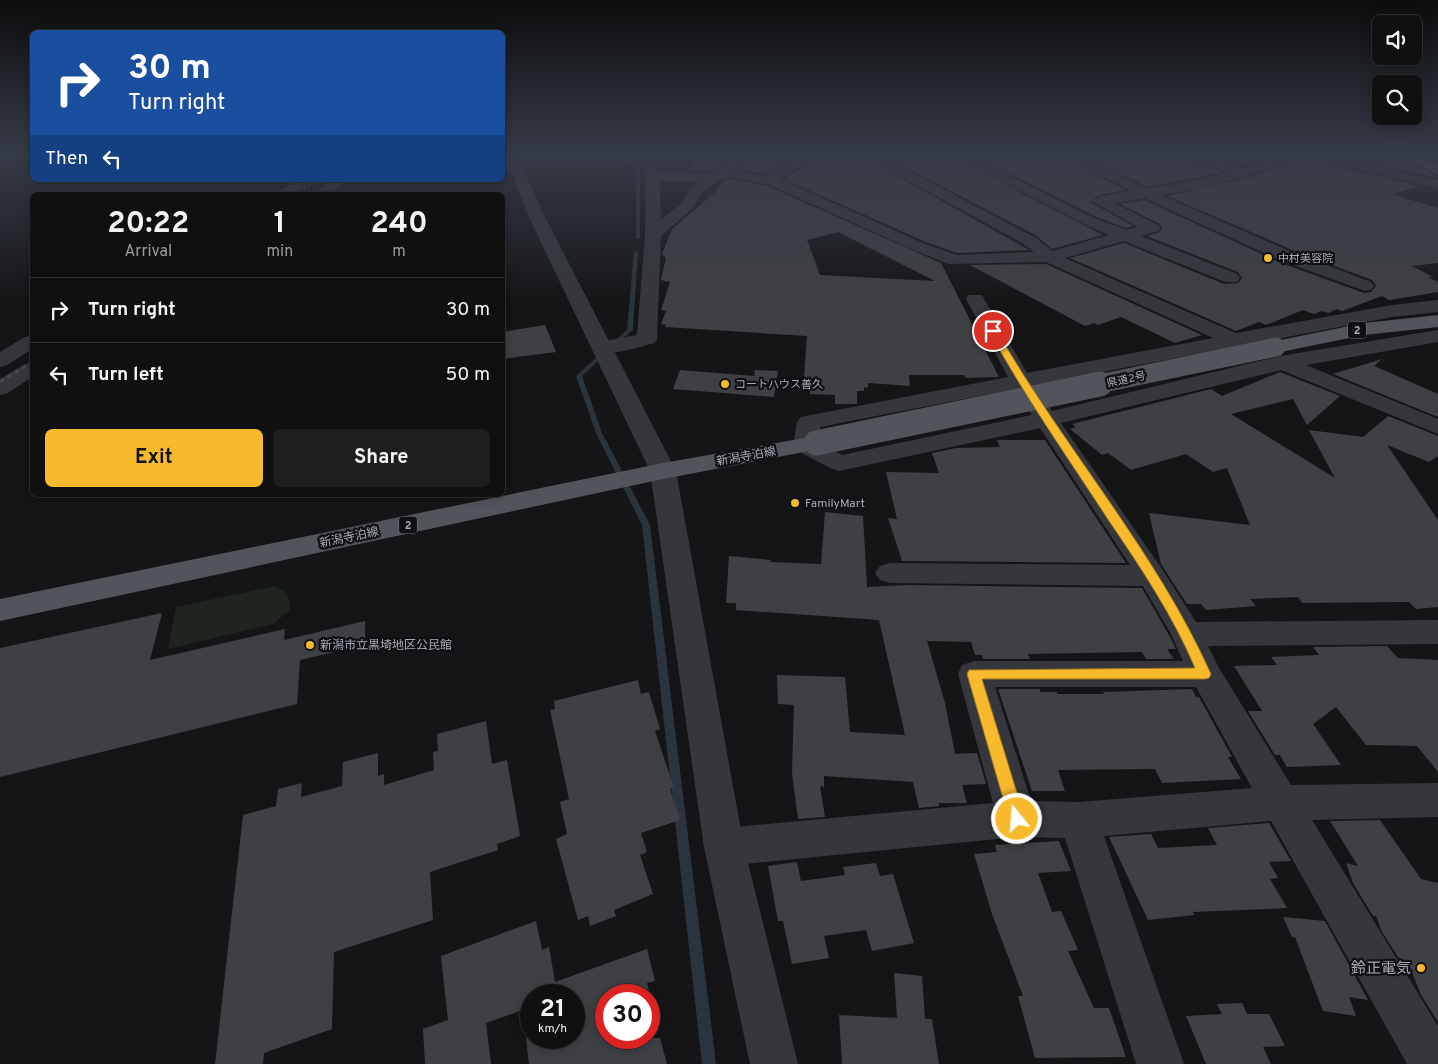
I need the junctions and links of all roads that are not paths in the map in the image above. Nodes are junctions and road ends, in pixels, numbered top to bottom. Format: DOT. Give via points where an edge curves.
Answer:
graph roads {
  1 [pos="531,203"];
  2 [pos="653,203"];
  3 [pos="689,203"];
  4 [pos="819,203"];
  5 [pos="958,203"];
  6 [pos="1049,203"];
  7 [pos="1102,203"];
  8 [pos="1167,203"];
  9 [pos="653,235"];
  10 [pos="1124,235"];
  11 [pos="1049,257"];
  12 [pos="1231,278"];
  13 [pos="1365,286"];
  14 [pos="975,299"];
  15 [pos="1438,306"];
  16 [pos="1438,321"];
  17 [pos="1438,336"];
  18 [pos="1233,340"];
  19 [pos="30,342"];
  20 [pos="602,347"];
  21 [pos="0,361"];
  22 [pos="1282,363"];
  23 [pos="30,369"];
  24 [pos="1020,380"];
  25 [pos="0,388"];
  26 [pos="1048,418"];
  27 [pos="1438,427"];
  28 [pos="810,444"];
  29 [pos="663,472"];
  30 [pos="890,573"];
  31 [pos="1152,576"];
  32 [pos="0,610"];
  33 [pos="1438,632"];
  34 [pos="1187,634"];
  35 [pos="1205,674"];
  36 [pos="1438,800"];
  37 [pos="1282,803"];
  38 [pos="1017,819"];
  39 [pos="1079,820"];
  40 [pos="724,847"];
  41 [pos="774,1064"];
  42 [pos="1160,1064"];
  43 [pos="1434,1064"];
  1 -- 20 [label="street"];
  2 -- 9 [label="street"];
  3 -- 9 [label="street"];
  4 -- 11 [label="street" via="955,260"];
  5 -- 11 [label="street" via="1030,241"];
  6 -- 10 [label="street"];
  7 -- 10 [label="street" via="1152,228"];
  8 -- 13 [label="street" via="1288,257"];
  9 -- 20 [label="street" via="646,339"];
  10 -- 11 [label="street"];
  10 -- 12 [label="street"];
  11 -- 18 [label="street"];
  14 -- 24 [label="street"];
  15 -- 18 [label="street" via="1392,311"];
  16 -- 28 [label="main road, 県道2号 / 2, bridge" via="1364,329"];
  17 -- 22 [label="street"];
  18 -- 22 [label="street"];
  18 -- 24 [label="street"];
  19 -- 21 [label="street"];
  20 -- 29 [label="street"];
  22 -- 26 [label="street"];
  22 -- 27 [label="street"];
  23 -- 25 [label="street"];
  24 -- 26 [label="street"];
  24 -- 28 [label="street" via="809,422"];
  26 -- 28 [label="street" via="839,463"];
  26 -- 31 [label="street"];
  28 -- 29 [label="main road, 新潟寺泊線 / 2"];
  29 -- 32 [label="main road, 新潟寺泊線 / 2"];
  29 -- 40 [label="street"];
  30 -- 31 [label="street"];
  31 -- 34 [label="street"];
  33 -- 34 [label="street"];
  34 -- 35 [label="street"];
  35 -- 37 [label="street"];
  35 -- 38 [label="street" via="974,674"];
  36 -- 37 [label="street"];
  37 -- 39 [label="street"];
  37 -- 43 [label="street"];
  38 -- 39 [label="street"];
  38 -- 40 [label="street"];
  39 -- 42 [label="street"];
  40 -- 41 [label="street"];
}
